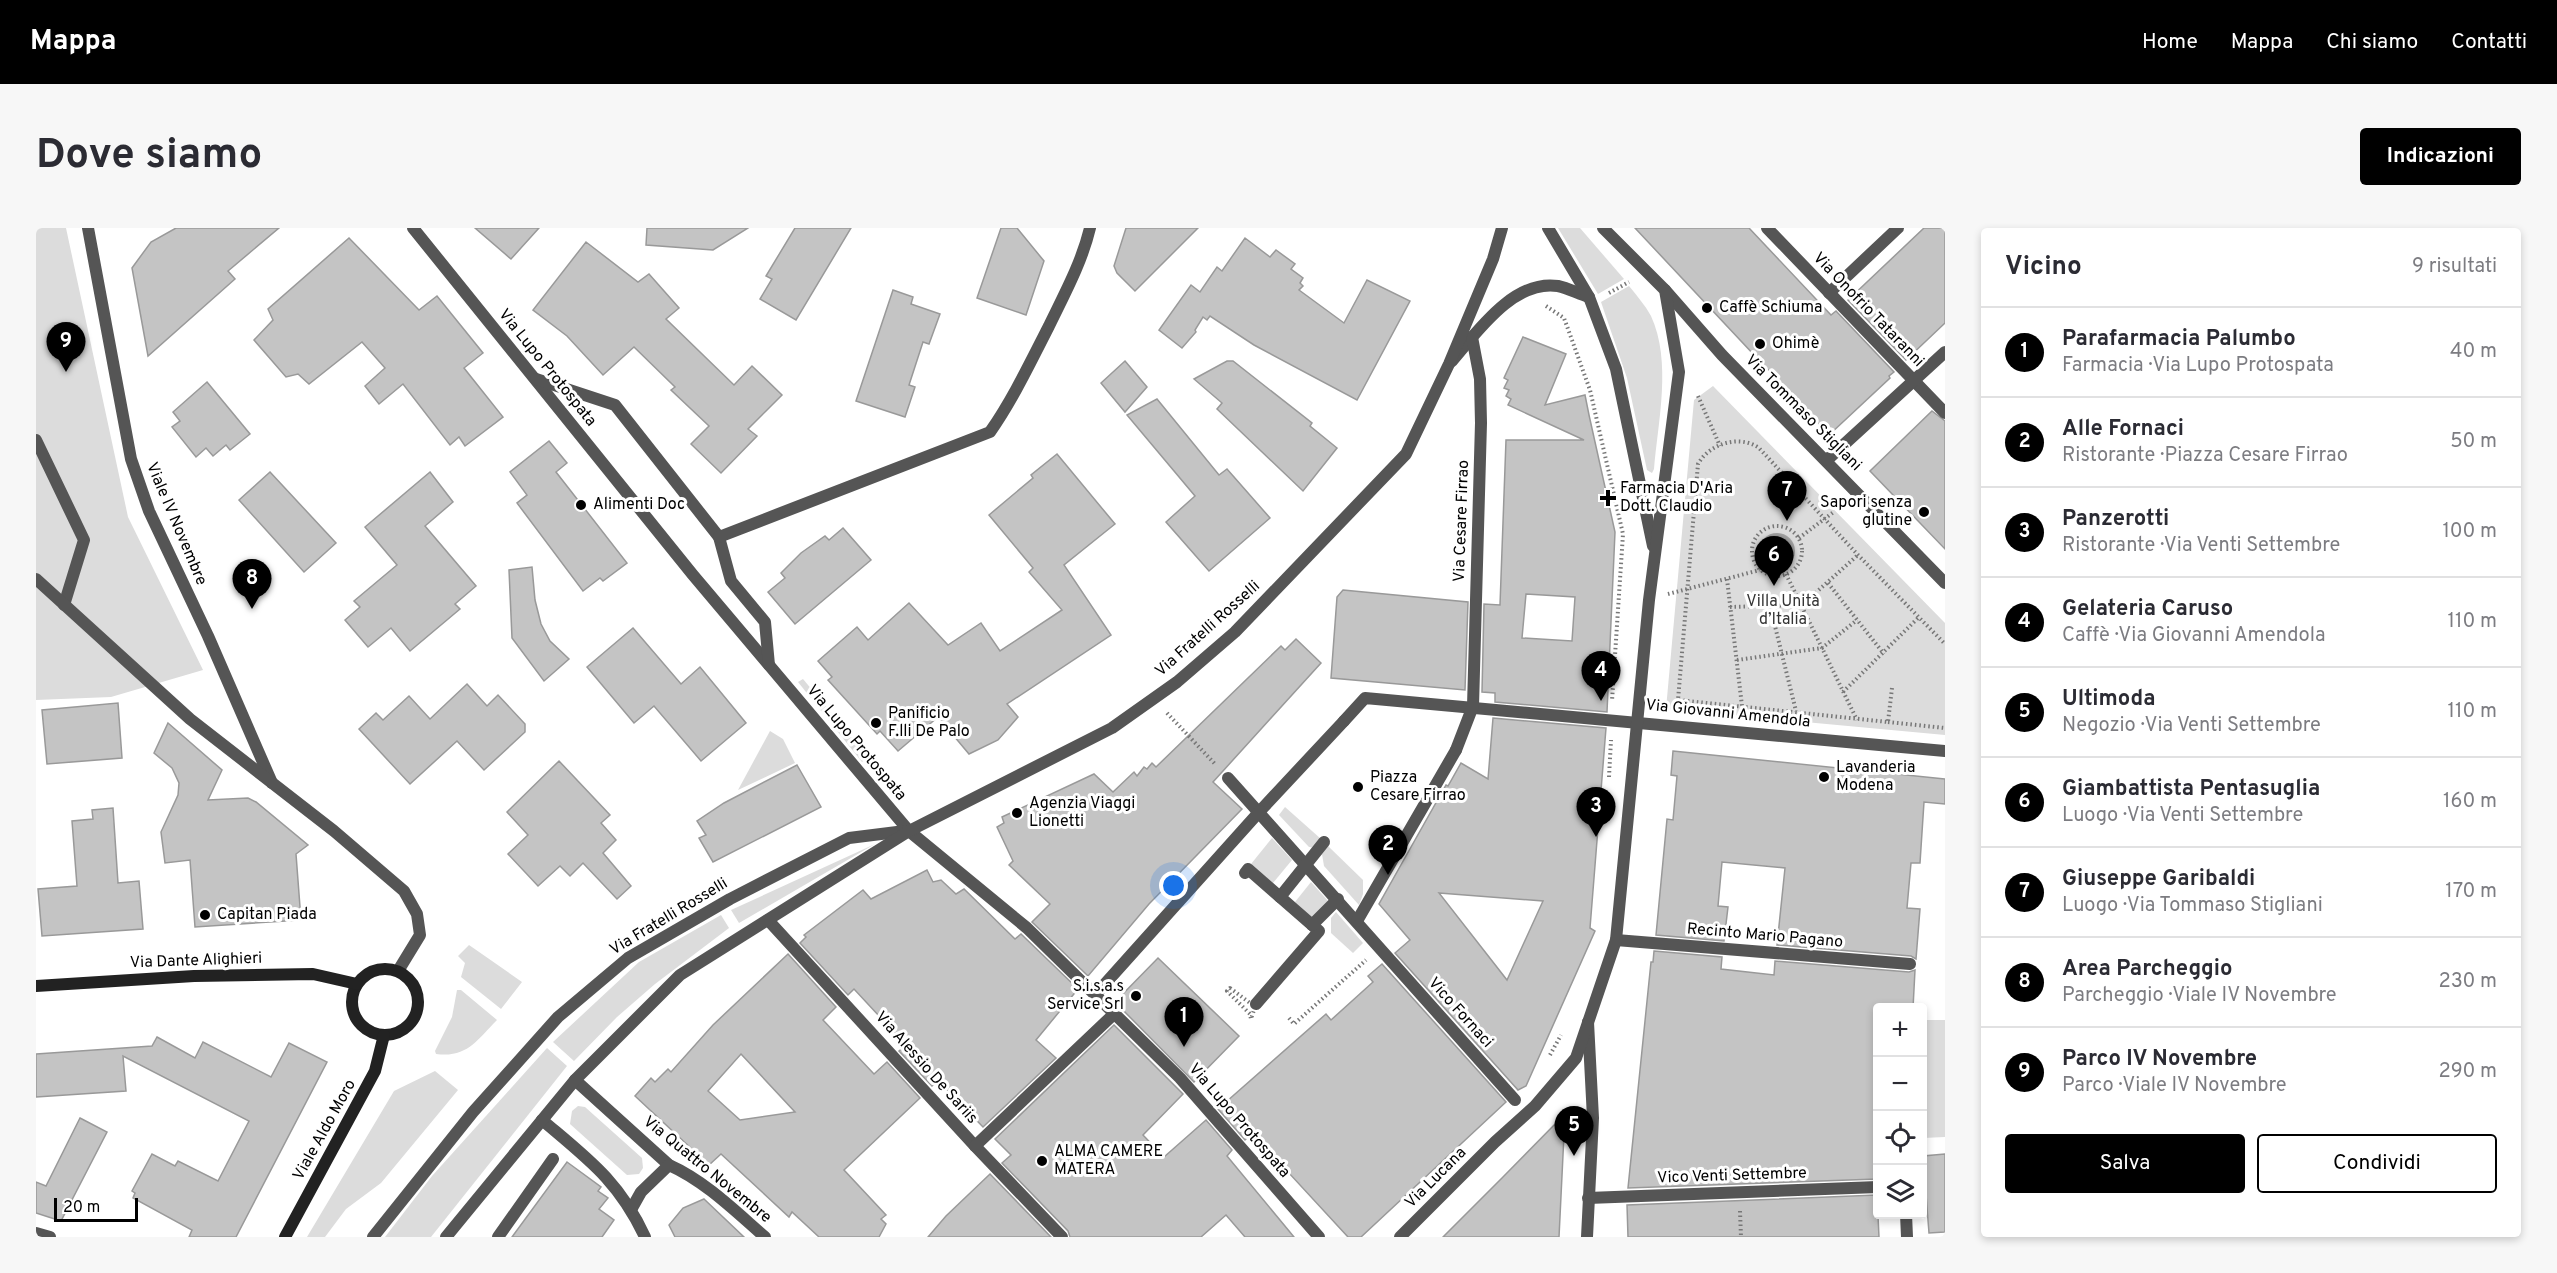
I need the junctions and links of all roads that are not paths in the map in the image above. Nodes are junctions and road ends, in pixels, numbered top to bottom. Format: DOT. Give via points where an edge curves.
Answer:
graph roads {
  1 [pos="88,228"];
  2 [pos="413,228"];
  3 [pos="1090,228"];
  4 [pos="1502,228"];
  5 [pos="1548,228"];
  6 [pos="1603,228"];
  7 [pos="1767,228"];
  8 [pos="1898,228"];
  9 [pos="1665,290"];
  10 [pos="1829,293"];
  11 [pos="1589,297"];
  12 [pos="1472,337"];
  13 [pos="1945,352"];
  14 [pos="1449,364"];
  15 [pos="534,378"];
  16 [pos="1913,381"];
  17 [pos="1945,414"];
  18 [pos="36,440"];
  19 [pos="1827,460"];
  20 [pos="719,537"];
  21 [pos="1655,556"];
  22 [pos="36,579"];
  23 [pos="1945,583"];
  24 [pos="64,605"];
  25 [pos="769,665"];
  26 [pos="1473,706"];
  27 [pos="1636,721"];
  28 [pos="1945,751"];
  29 [pos="1228,777"];
  30 [pos="272,783"];
  31 [pos="1260,811"];
  32 [pos="909,831"];
  33 [pos="1324,842"];
  34 [pos="1307,864"];
  35 [pos="1245,873"];
  36 [pos="1280,897"];
  37 [pos="1338,899"];
  38 [pos="768,920"];
  39 [pos="1357,921"];
  40 [pos="1312,925"];
  41 [pos="1616,940"];
  42 [pos="1910,964"];
  43 [pos="398,971"];
  44 [pos="357,984"];
  45 [pos="36,986"];
  46 [pos="1095,995"];
  47 [pos="1256,1004"];
  48 [pos="1114,1014"];
  49 [pos="1588,1019"];
  50 [pos="384,1035"];
  51 [pos="574,1080"];
  52 [pos="1515,1100"];
  53 [pos="542,1120"];
  54 [pos="975,1146"];
  55 [pos="553,1159"];
  56 [pos="669,1165"];
  57 [pos="1873,1187"];
  58 [pos="1588,1198"];
  59 [pos="632,1208"];
  60 [pos="1906,1219"];
  61 [pos="36,1233"];
  62 [pos="50,1237"];
  63 [pos="285,1237"];
  64 [pos="373,1237"];
  65 [pos="446,1237"];
  66 [pos="498,1237"];
  67 [pos="645,1237"];
  68 [pos="765,1237"];
  69 [pos="1062,1237"];
  70 [pos="1319,1237"];
  71 [pos="1400,1237"];
  72 [pos="1587,1237"];
  73 [pos="1907,1237"];
  1 -- 30 [label="street, Viale IV Novembre" via="131,459 149,511"];
  2 -- 15 [label="street, Via Lupo Protospata"];
  3 -- 20 [label="street" via="1063,298 1010,403 990,432"];
  4 -- 14 [label="street, Via Fratelli Rosselli"];
  5 -- 11 [label="street"];
  6 -- 9 [label="street, Via Tommaso Stigliani"];
  7 -- 10 [label="street, Via Onofrio Tataranni"];
  8 -- 10 [label="street"];
  9 -- 19 [label="street, Via Tommaso Stigliani"];
  9 -- 21 [label="street" via="1679,372"];
  10 -- 16 [label="street, Via Onofrio Tataranni"];
  11 -- 12 [label="street, Via Fratelli Rosselli" via="1558,286 1520,292"];
  11 -- 21 [label="street" via="1616,369"];
  12 -- 14 [label="street, Via Fratelli Rosselli"];
  12 -- 26 [label="street, Via Cesare Firrao" via="1480,379 1481,423"];
  13 -- 16 [label="street"];
  14 -- 32 [label="street, Via Fratelli Rosselli" via="1406,454 1235,632 1177,682 1112,728"];
  15 -- 20 [label="street" via="615,405"];
  15 -- 25 [label="street, Via Lupo Protospata"];
  16 -- 17 [label="street, Via Onofrio Tataranni"];
  16 -- 19 [label="street"];
  18 -- 24 [label="street" via="84,540"];
  19 -- 23 [label="street, Via Tommaso Stigliani"];
  20 -- 25 [label="street" via="731,581 765,622"];
  21 -- 27 [label="street"];
  22 -- 24 [label="street, Viale IV Novembre"];
  24 -- 30 [label="street, Viale IV Novembre" via="190,719"];
  25 -- 32 [label="street, Via Lupo Protospata"];
  26 -- 27 [label="street, Via Giovanni Amendola"];
  26 -- 31 [label="street" via="1365,698"];
  26 -- 39 [label="street, Via Cesare Firrao" via="1456,750"];
  27 -- 28 [label="street, Via Giovanni Amendola"];
  27 -- 41 [label="street"];
  29 -- 31 [label="street"];
  30 -- 43 [label="street, Viale IV Novembre" via="404,891 417,915 420,935"];
  31 -- 34 [label="street"];
  31 -- 46 [label="street"];
  32 -- 38 [label="street, Via Fratelli Rosselli"];
  32 -- 46 [label="street, Via Lupo Protospata" via="1027,928"];
  32 -- 64 [label="street, Via Fratelli Rosselli" via="849,838 730,899 628,958 558,1017 473,1112"];
  33 -- 34 [label="street"];
  34 -- 36 [label="street"];
  34 -- 37 [label="street"];
  35 -- 36 [label="street" via="1248,869"];
  36 -- 40 [label="street"];
  37 -- 39 [label="street"];
  37 -- 40 [label="street"];
  38 -- 51 [label="street, Via Fratelli Rosselli" via="680,975"];
  38 -- 54 [label="street, Via Alessio De Sariis"];
  39 -- 52 [label="street, Vico Fornaci"];
  40 -- 47 [label="street" via="1319,931"];
  41 -- 42 [label="street, Recinto Mario Pagano"];
  41 -- 49 [label="street"];
  43 -- 44 [label="main road" via="375,970"];
  43 -- 50 [label="main road" via="414,986 417,1009 405,1028"];
  44 -- 45 [label="main road, Via Dante Alighieri" via="313,974 194,975"];
  44 -- 50 [label="main road" via="352,1006 356,1017 363,1026"];
  46 -- 48 [label="street, Via Lupo Protospata"];
  48 -- 54 [label="street"];
  48 -- 70 [label="street, Via Lupo Protospata" via="1180,1078"];
  49 -- 58 [label="street" via="1593,1118"];
  49 -- 71 [label="street, Via Lucana" via="1576,1058 1535,1106"];
  50 -- 63 [label="main road, Viale Aldo Moro" via="375,1071"];
  51 -- 53 [label="street, Via Fratelli Rosselli"];
  51 -- 56 [label="street, Via Quattro Novembre"];
  53 -- 59 [label="street" via="606,1175"];
  53 -- 65 [label="street, Via Fratelli Rosselli"];
  54 -- 69 [label="street, Via Alessio De Sariis"];
  55 -- 66 [label="street"];
  56 -- 59 [label="street" via="640,1192"];
  56 -- 68 [label="street, Via Quattro Novembre" via="685,1172"];
  57 -- 58 [label="street, Vico Venti Settembre"];
  58 -- 72 [label="street"];
  59 -- 67 [label="street"];
  60 -- 73 [label="street"];
  61 -- 62 [label="street"];
}
